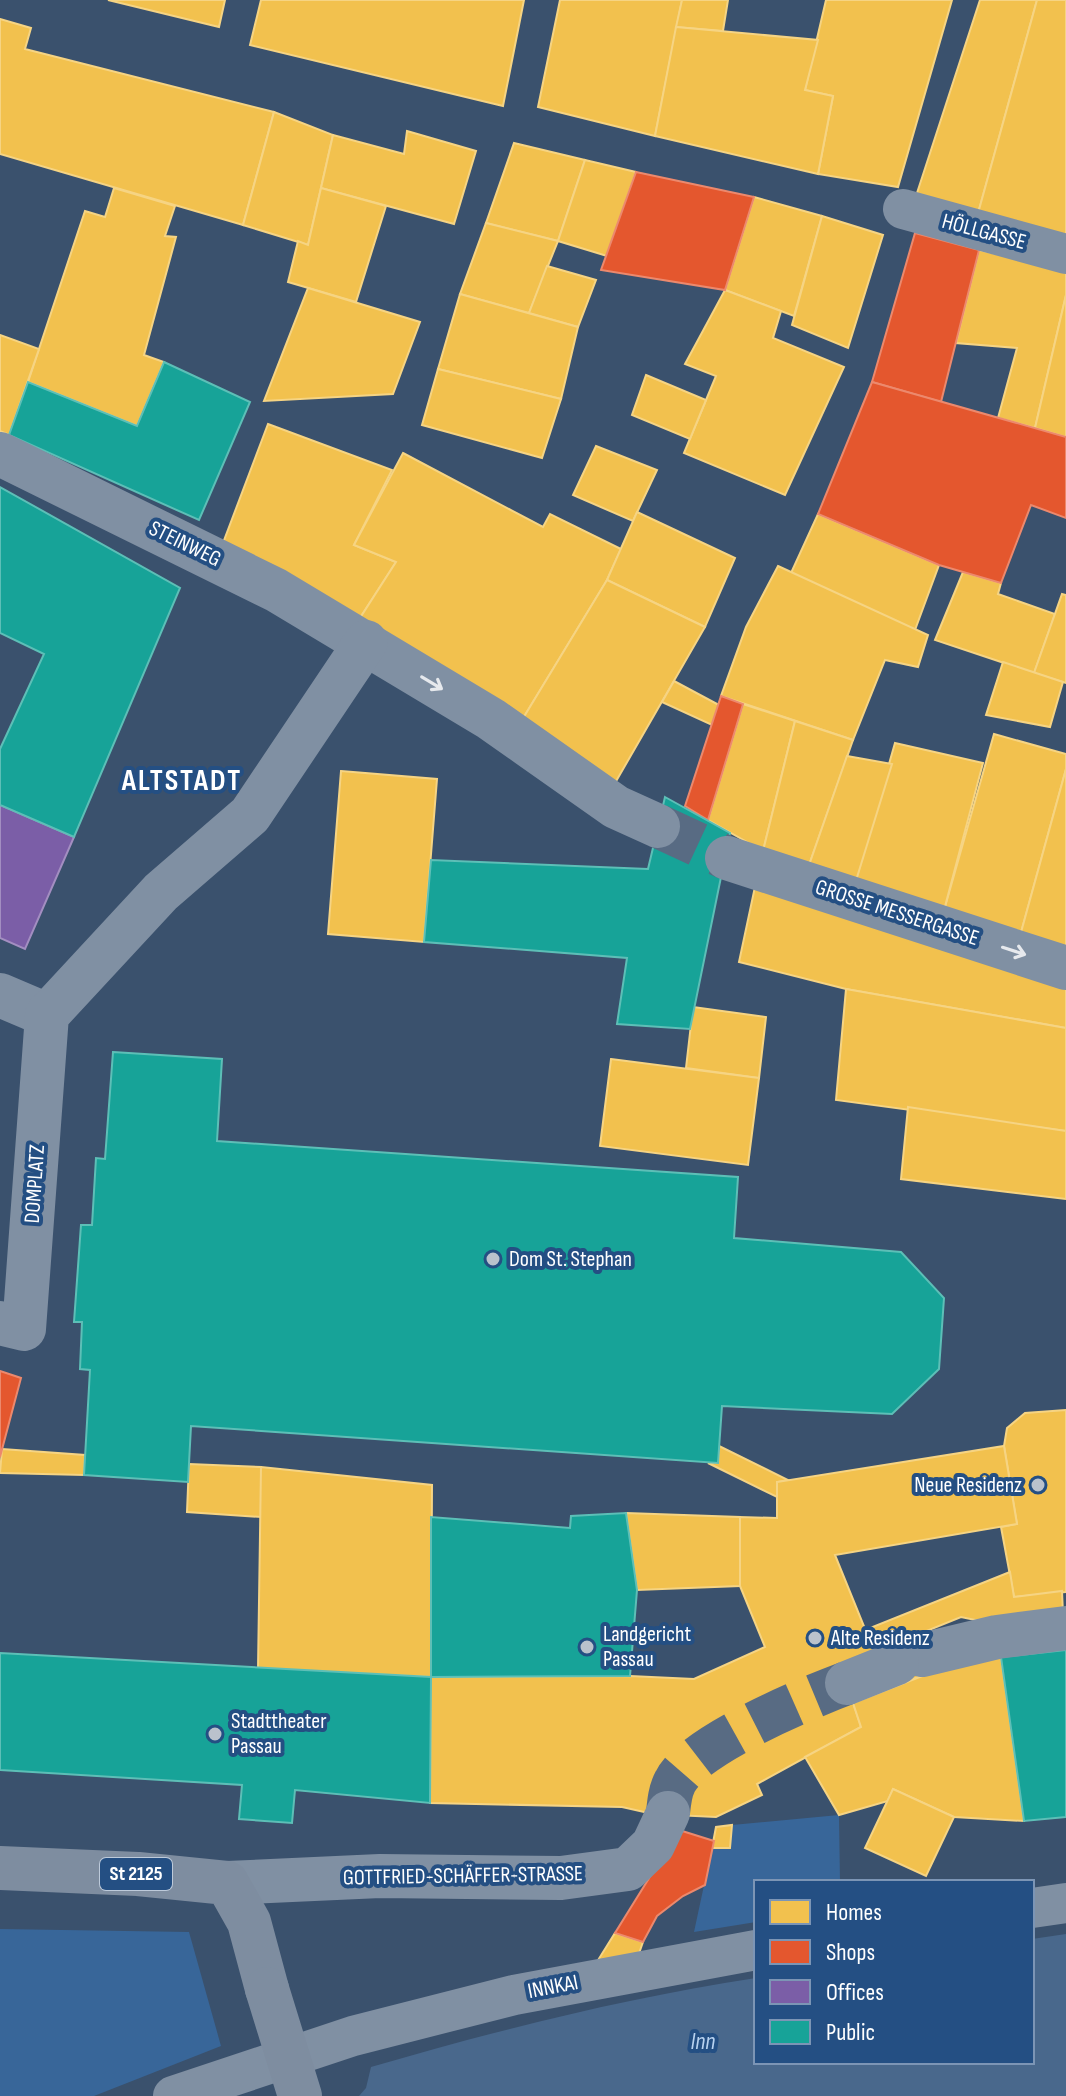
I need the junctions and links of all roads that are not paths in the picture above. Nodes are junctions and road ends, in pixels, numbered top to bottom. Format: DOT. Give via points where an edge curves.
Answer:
graph roads {
  1 [pos="903,209"];
  2 [pos="1066,254"];
  3 [pos="0,454"];
  4 [pos="366,642"];
  5 [pos="658,826"];
  6 [pos="727,858"];
  7 [pos="1066,968"];
  8 [pos="0,995"];
  9 [pos="47,1015"];
  10 [pos="0,1323"];
  11 [pos="1066,1628"];
  12 [pos="847,1683"];
  13 [pos="668,1813"];
  14 [pos="0,1868"];
  15 [pos="227,1883"];
  16 [pos="1066,1903"];
  17 [pos="1034,1908"];
  18 [pos="754,1950"];
  19 [pos="173,2096"];
  20 [pos="300,2096"];
  1 -- 2 [label="street, HÖLLGASSE"];
  3 -- 4 [label="street, STEINWEG" via="199,550"];
  4 -- 5 [label="street, STEINWEG, one-way" via="491,719 616,807"];
  4 -- 9 [label="street" via="250,815 161,892"];
  6 -- 7 [label="street, GROSSE MESSERGASSE, one-way"];
  8 -- 9 [label="street"];
  9 -- 10 [label="street, DOMPLATZ" via="24,1329"];
  11 -- 12 [label="street" via="985,1639"];
  13 -- 15 [label="street, GOTTFRIED-SCHÄFFER-STRASSE" via="653,1845 628,1869 561,1878 380,1876"];
  14 -- 15 [label="main road, GOTTFRIED-SCHÄFFER-STRASSE / St 2125"];
  15 -- 20 [label="main road, bridge" via="249,1922"];
  16 -- 17 [label="street"];
  18 -- 19 [label="street, INNKAI" via="514,1995 353,2036"];
}
